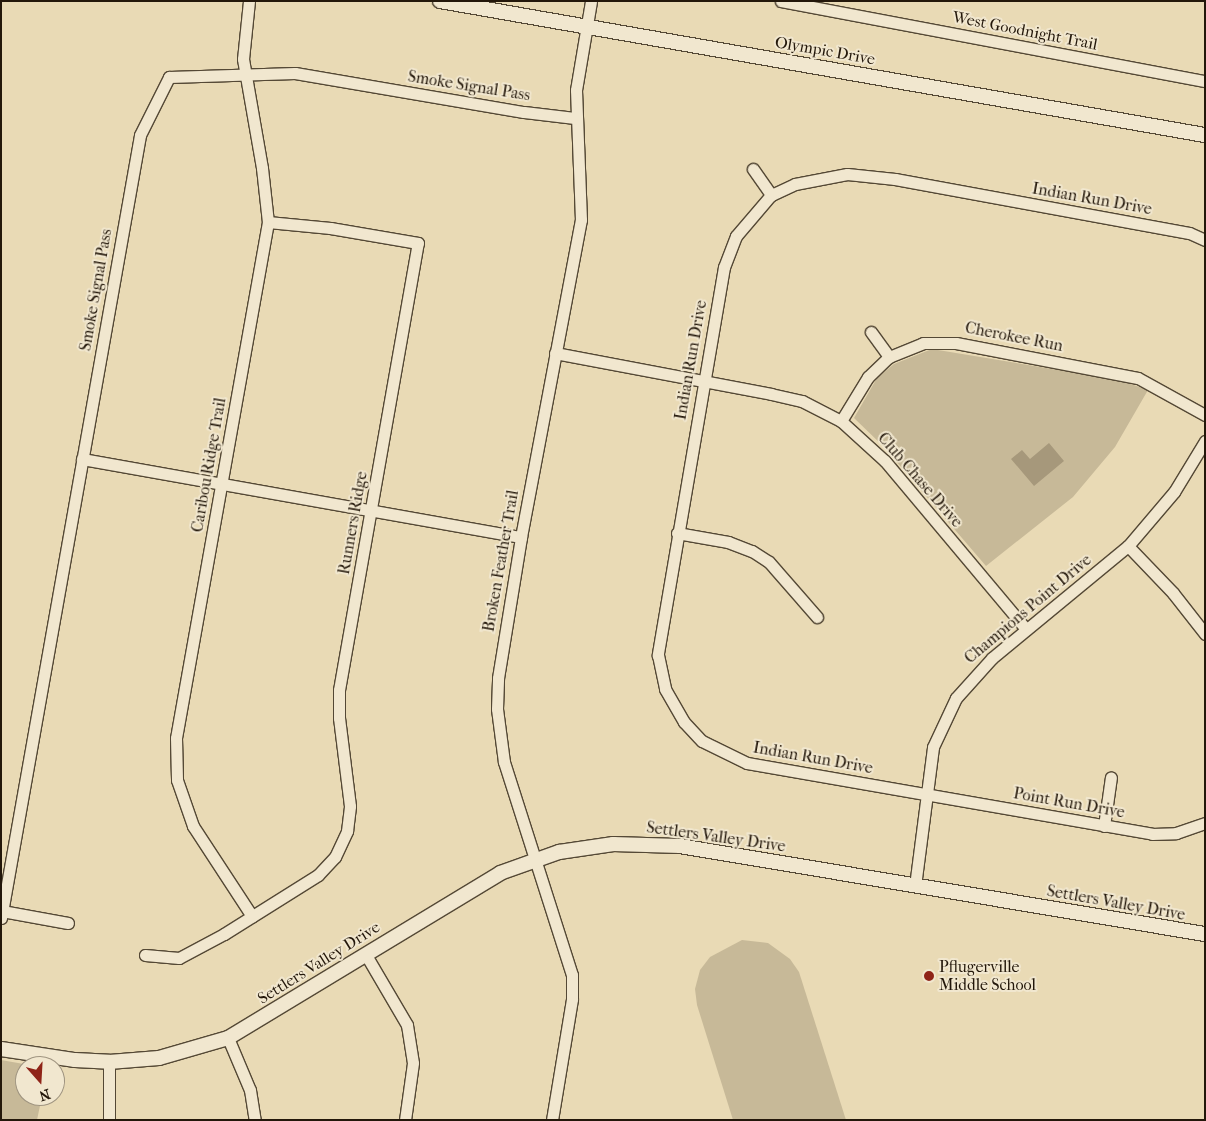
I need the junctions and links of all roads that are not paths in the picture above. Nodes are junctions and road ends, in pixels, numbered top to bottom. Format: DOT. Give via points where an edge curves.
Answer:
graph roads {
  1 [pos="249,1"];
  2 [pos="440,1"];
  3 [pos="591,1"];
  4 [pos="781,1"];
  5 [pos="587,27"];
  6 [pos="244,74"];
  7 [pos="1205,81"];
  8 [pos="576,118"];
  9 [pos="1205,135"];
  10 [pos="752,169"];
  11 [pos="771,196"];
  12 [pos="268,222"];
  13 [pos="1205,240"];
  14 [pos="871,332"];
  15 [pos="555,353"];
  16 [pos="889,357"];
  17 [pos="704,382"];
  18 [pos="1205,414"];
  19 [pos="841,421"];
  20 [pos="1205,441"];
  21 [pos="82,459"];
  22 [pos="223,483"];
  23 [pos="372,509"];
  24 [pos="677,533"];
  25 [pos="521,537"];
  26 [pos="1128,546"];
  27 [pos="817,617"];
  28 [pos="1026,629"];
  29 [pos="1205,634"];
  30 [pos="1111,777"];
  31 [pos="927,794"];
  32 [pos="1205,823"];
  33 [pos="1104,826"];
  34 [pos="537,858"];
  35 [pos="915,886"];
  36 [pos="2,914"];
  37 [pos="252,916"];
  38 [pos="68,923"];
  39 [pos="1205,934"];
  40 [pos="145,954"];
  41 [pos="366,956"];
  42 [pos="228,1038"];
  43 [pos="1,1049"];
  44 [pos="109,1062"];
  45 [pos="109,1120"];
  46 [pos="255,1120"];
  47 [pos="405,1120"];
  48 [pos="552,1120"];
  1 -- 6 [label="street, Caribou Ridge Trail"];
  2 -- 5 [label="street, Olympic Drive"];
  3 -- 5 [label="street, Broken Feather Trail"];
  4 -- 7 [label="street, West Goodnight Trail"];
  5 -- 8 [label="street, Broken Feather Trail" via="576,90"];
  5 -- 9 [label="street, Olympic Drive"];
  6 -- 8 [label="street, Smoke Signal Pass" via="294,73"];
  6 -- 12 [label="street, Caribou Ridge Trail" via="262,168"];
  6 -- 21 [label="street, Smoke Signal Pass" via="168,77 140,135"];
  8 -- 15 [label="street, Broken Feather Trail" via="581,161 581,220"];
  10 -- 11 [label="street"];
  11 -- 13 [label="street, Indian Run Drive" via="794,184 846,174 1189,233"];
  11 -- 17 [label="street, Indian Run Drive" via="736,236 724,267"];
  12 -- 22 [label="street, Caribou Ridge Trail"];
  12 -- 23 [label="street, Runners Ridge" via="330,228 418,243"];
  14 -- 16 [label="street"];
  15 -- 17 [label="street, Club Chase Drive"];
  15 -- 25 [label="street, Broken Feather Trail"];
  16 -- 18 [label="street, Cherokee Run" via="923,343 956,343 1138,378"];
  16 -- 19 [label="street, Cherokee Run" via="868,377"];
  17 -- 19 [label="street, Club Chase Drive" via="802,402"];
  17 -- 24 [label="street, Indian Run Drive"];
  19 -- 28 [label="street, Club Chase Drive" via="885,461"];
  20 -- 26 [label="street, Champions Point Drive" via="1174,492"];
  21 -- 22 [label="street"];
  21 -- 36 [label="street, Smoke Signal Pass"];
  22 -- 23 [label="street"];
  22 -- 37 [label="street, Caribou Ridge Trail" via="176,738 177,780 194,826"];
  23 -- 25 [label="street"];
  23 -- 37 [label="street, Runners Ridge" via="339,690 339,718 350,806 347,831 335,858 318,874"];
  24 -- 27 [label="street" via="728,542 752,551 769,562"];
  24 -- 31 [label="street, Indian Run Drive" via="658,655 665,689 684,722 702,741 747,763"];
  25 -- 34 [label="street, Broken Feather Trail" via="498,678 497,709 504,762"];
  26 -- 28 [label="street, Champions Point Drive"];
  26 -- 29 [label="street" via="1173,593"];
  28 -- 31 [label="street, Champions Point Drive" via="971,679 946,714 933,747"];
  30 -- 33 [label="street"];
  31 -- 33 [label="street, Point Run Drive"];
  31 -- 35 [label="street, Champions Point Drive"];
  32 -- 33 [label="street, Point Run Drive" via="1176,832 1152,834"];
  34 -- 35 [label="street, Settlers Valley Drive" via="585,847 646,843"];
  34 -- 41 [label="street, Settlers Valley Drive" via="463,893"];
  34 -- 48 [label="street, Broken Feather Trail" via="572,975 571,1007"];
  35 -- 39 [label="street, Settlers Valley Drive"];
  36 -- 38 [label="street"];
  37 -- 40 [label="street, Runners Ridge" via="179,958"];
  41 -- 42 [label="street, Settlers Valley Drive"];
  41 -- 47 [label="street" via="406,1025 413,1063"];
  42 -- 44 [label="street, Settlers Valley Drive" via="158,1058"];
  42 -- 46 [label="street" via="250,1090"];
  43 -- 44 [label="street, Settlers Valley Drive"];
  44 -- 45 [label="street"];
}
